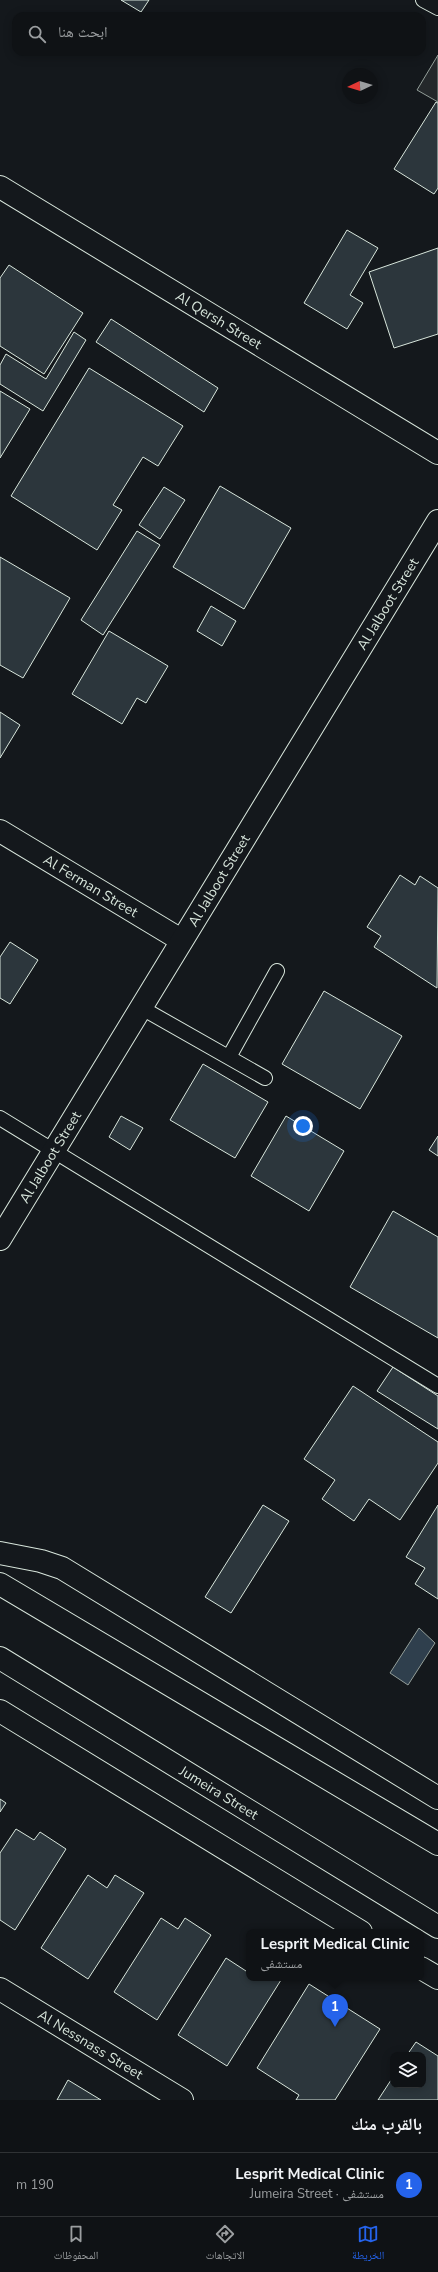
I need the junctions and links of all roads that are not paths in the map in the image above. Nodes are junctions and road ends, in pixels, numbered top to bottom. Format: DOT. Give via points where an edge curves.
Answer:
graph roads {
  1 [pos="423,0"];
  2 [pos="438,8"];
  3 [pos="0,187"];
  4 [pos="438,453"];
  5 [pos="438,522"];
  6 [pos="0,831"];
  7 [pos="181,940"];
  8 [pos="277,971"];
  9 [pos="140,1007"];
  10 [pos="229,1057"];
  11 [pos="265,1078"];
  12 [pos="0,1118"];
  13 [pos="54,1151"];
  14 [pos="0,1239"];
  15 [pos="438,1386"];
  16 [pos="0,1553"];
  17 [pos="0,1584"];
  18 [pos="0,1658"];
  19 [pos="0,1711"];
  20 [pos="438,1798"];
  21 [pos="438,1844"];
  22 [pos="438,1927"];
  23 [pos="356,1929"];
  24 [pos="424,1970"];
  25 [pos="438,1978"];
  26 [pos="0,1989"];
  27 [pos="182,2100"];
  1 -- 2 [label="lane"];
  3 -- 4 [label="street, Al Qersh Street"];
  5 -- 7 [label="street, Al Jalboot Street"];
  6 -- 7 [label="street, Al Ferman Street"];
  7 -- 9 [label="street, Al Jalboot Street"];
  8 -- 10 [label="lane"];
  9 -- 10 [label="lane"];
  9 -- 13 [label="street, Al Jalboot Street"];
  10 -- 11 [label="lane"];
  12 -- 13 [label="lane"];
  13 -- 14 [label="street, Al Jalboot Street"];
  13 -- 15 [label="lane"];
  16 -- 20 [label="street" via="62,1568"];
  17 -- 21 [label="street"];
  18 -- 22 [label="street, Jumeira Street"];
  19 -- 23 [label="street"];
  24 -- 25 [label="street"];
  26 -- 27 [label="street, Al Nessnass Street"];
}
